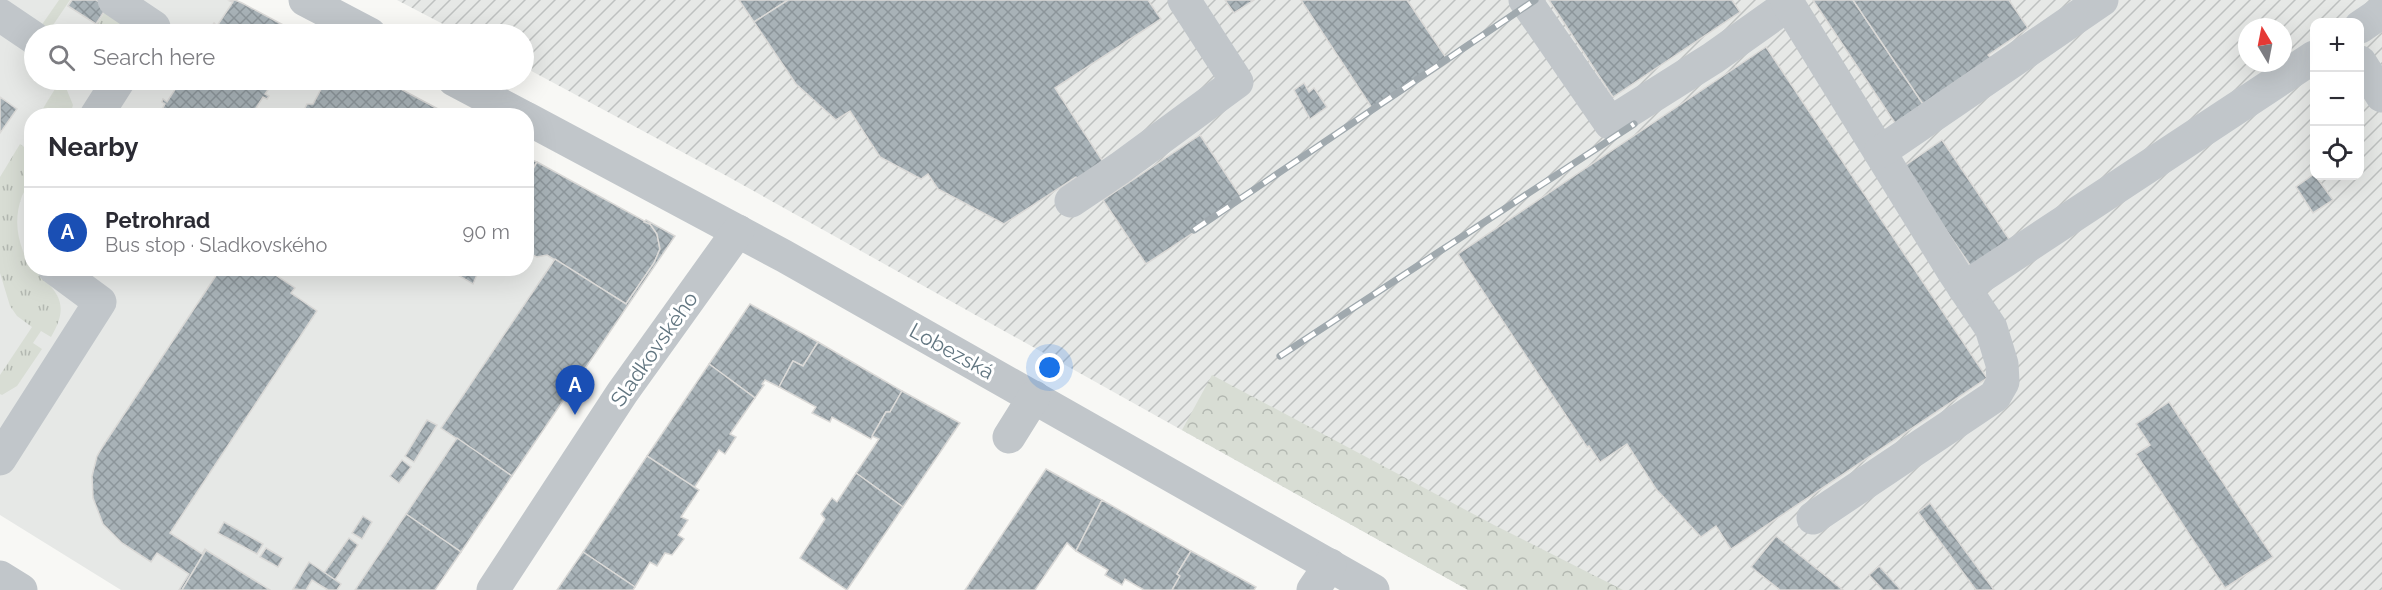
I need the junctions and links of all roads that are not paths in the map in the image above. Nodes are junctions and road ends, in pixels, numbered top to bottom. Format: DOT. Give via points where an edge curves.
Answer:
graph roads {
  1 [pos="114,0"];
  2 [pos="305,0"];
  3 [pos="1184,0"];
  4 [pos="1525,0"];
  5 [pos="2102,0"];
  6 [pos="1787,2"];
  7 [pos="2382,12"];
  8 [pos="0,15"];
  9 [pos="150,24"];
  10 [pos="351,24"];
  11 [pos="2364,24"];
  12 [pos="24,31"];
  13 [pos="2310,60"];
  14 [pos="2364,68"];
  15 [pos="473,90"];
  16 [pos="2382,96"];
  17 [pos="507,108"];
  18 [pos="534,122"];
  19 [pos="1880,153"];
  20 [pos="1071,201"];
  21 [pos="738,231"];
  22 [pos="65,276"];
  23 [pos="1964,288"];
  24 [pos="1034,397"];
  25 [pos="9,426"];
  26 [pos="1009,437"];
  27 [pos="0,459"];
  28 [pos="1813,518"];
  29 [pos="0,577"];
  30 [pos="1321,578"];
  31 [pos="21,590"];
  32 [pos="493,590"];
  33 [pos="1373,590"];
  1 -- 9 [label="street"];
  2 -- 10 [label="street"];
  3 -- 20 [label="street" via="1238,82"];
  4 -- 6 [label="street" via="1610,123 1713,58"];
  5 -- 19 [label="street"];
  6 -- 19 [label="street"];
  7 -- 11 [label="street"];
  8 -- 12 [label="street"];
  13 -- 23 [label="street"];
  14 -- 16 [label="street"];
  15 -- 17 [label="street"];
  18 -- 21 [label="street, Lobezská"];
  19 -- 23 [label="street"];
  21 -- 24 [label="street, Lobezská"];
  21 -- 32 [label="street, Sladkovského" via="622,393"];
  22 -- 25 [label="street" via="100,302"];
  23 -- 28 [label="street" via="1991,328 2002,364 2003,382 1995,396"];
  24 -- 26 [label="street"];
  24 -- 30 [label="street, Lobezská"];
  25 -- 27 [label="street"];
  29 -- 31 [label="street"];
  30 -- 33 [label="street, Lobezská"];
}
